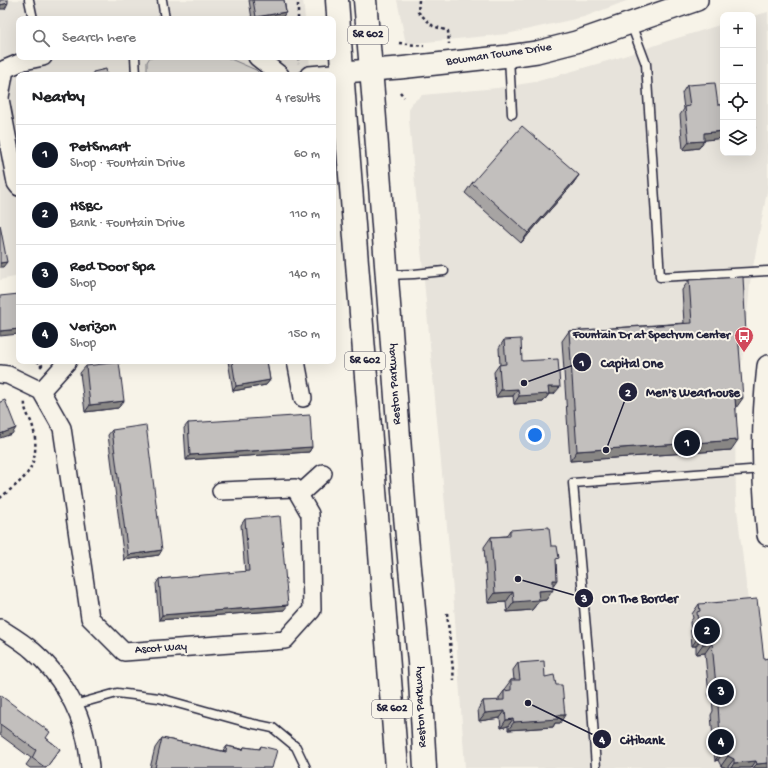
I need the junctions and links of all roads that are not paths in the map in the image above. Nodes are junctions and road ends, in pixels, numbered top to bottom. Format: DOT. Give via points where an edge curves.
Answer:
graph roads {
  1 [pos="29,0"];
  2 [pos="162,0"];
  3 [pos="337,0"];
  4 [pos="365,0"];
  5 [pos="697,0"];
  6 [pos="32,16"];
  7 [pos="165,16"];
  8 [pos="630,23"];
  9 [pos="509,56"];
  10 [pos="31,60"];
  11 [pos="135,60"];
  12 [pos="261,60"];
  13 [pos="371,70"];
  14 [pos="136,72"];
  15 [pos="276,72"];
  16 [pos="343,72"];
  17 [pos="336,73"];
  18 [pos="0,98"];
  19 [pos="512,114"];
  20 [pos="16,183"];
  21 [pos="444,271"];
  22 [pos="768,271"];
  23 [pos="387,275"];
  24 [pos="64,364"];
  25 [pos="297,364"];
  26 [pos="768,366"];
  27 [pos="0,374"];
  28 [pos="35,389"];
  29 [pos="303,398"];
  30 [pos="763,469"];
  31 [pos="323,473"];
  32 [pos="221,491"];
  33 [pos="300,494"];
  34 [pos="768,535"];
  35 [pos="0,628"];
  36 [pos="74,705"];
  37 [pos="90,768"];
  38 [pos="306,768"];
  39 [pos="397,768"];
  40 [pos="425,768"];
  41 [pos="596,768"];
  1 -- 6 [label="lane"];
  2 -- 7 [label="lane"];
  3 -- 16 [label="main road, SR 602"];
  4 -- 13 [label="main road, Reston Parkway / SR 602"];
  5 -- 8 [label="street, Bowman Towne Drive"];
  8 -- 9 [label="street, Bowman Towne Drive" via="576,42"];
  8 -- 22 [label="lane" via="646,64 660,277"];
  9 -- 13 [label="street, Bowman Towne Drive"];
  9 -- 19 [label="lane"];
  10 -- 18 [label="street" via="5,69"];
  11 -- 14 [label="lane"];
  12 -- 15 [label="street"];
  13 -- 16 [label="street, Bowman Towne Drive"];
  13 -- 23 [label="main road, Reston Parkway / SR 602"];
  16 -- 17 [label="street"];
  16 -- 39 [label="main road, SR 602"];
  18 -- 20 [label="street"];
  21 -- 23 [label="lane"];
  23 -- 40 [label="main road, Reston Parkway / SR 602" via="419,662"];
  24 -- 28 [label="street"];
  25 -- 29 [label="street"];
  26 -- 30 [label="street"];
  27 -- 28 [label="street" via="8,375"];
  28 -- 33 [label="street, Ascot Way" via="62,428 90,618 124,652 285,640 312,610 310,514"];
  30 -- 34 [label="street"];
  30 -- 41 [label="lane" via="573,483"];
  31 -- 33 [label="street"];
  32 -- 33 [label="street" via="296,488"];
  35 -- 36 [label="street" via="34,652 52,670"];
  36 -- 37 [label="street" via="86,740"];
  36 -- 38 [label="lane" via="117,693 159,698 273,728 296,747"];
}
